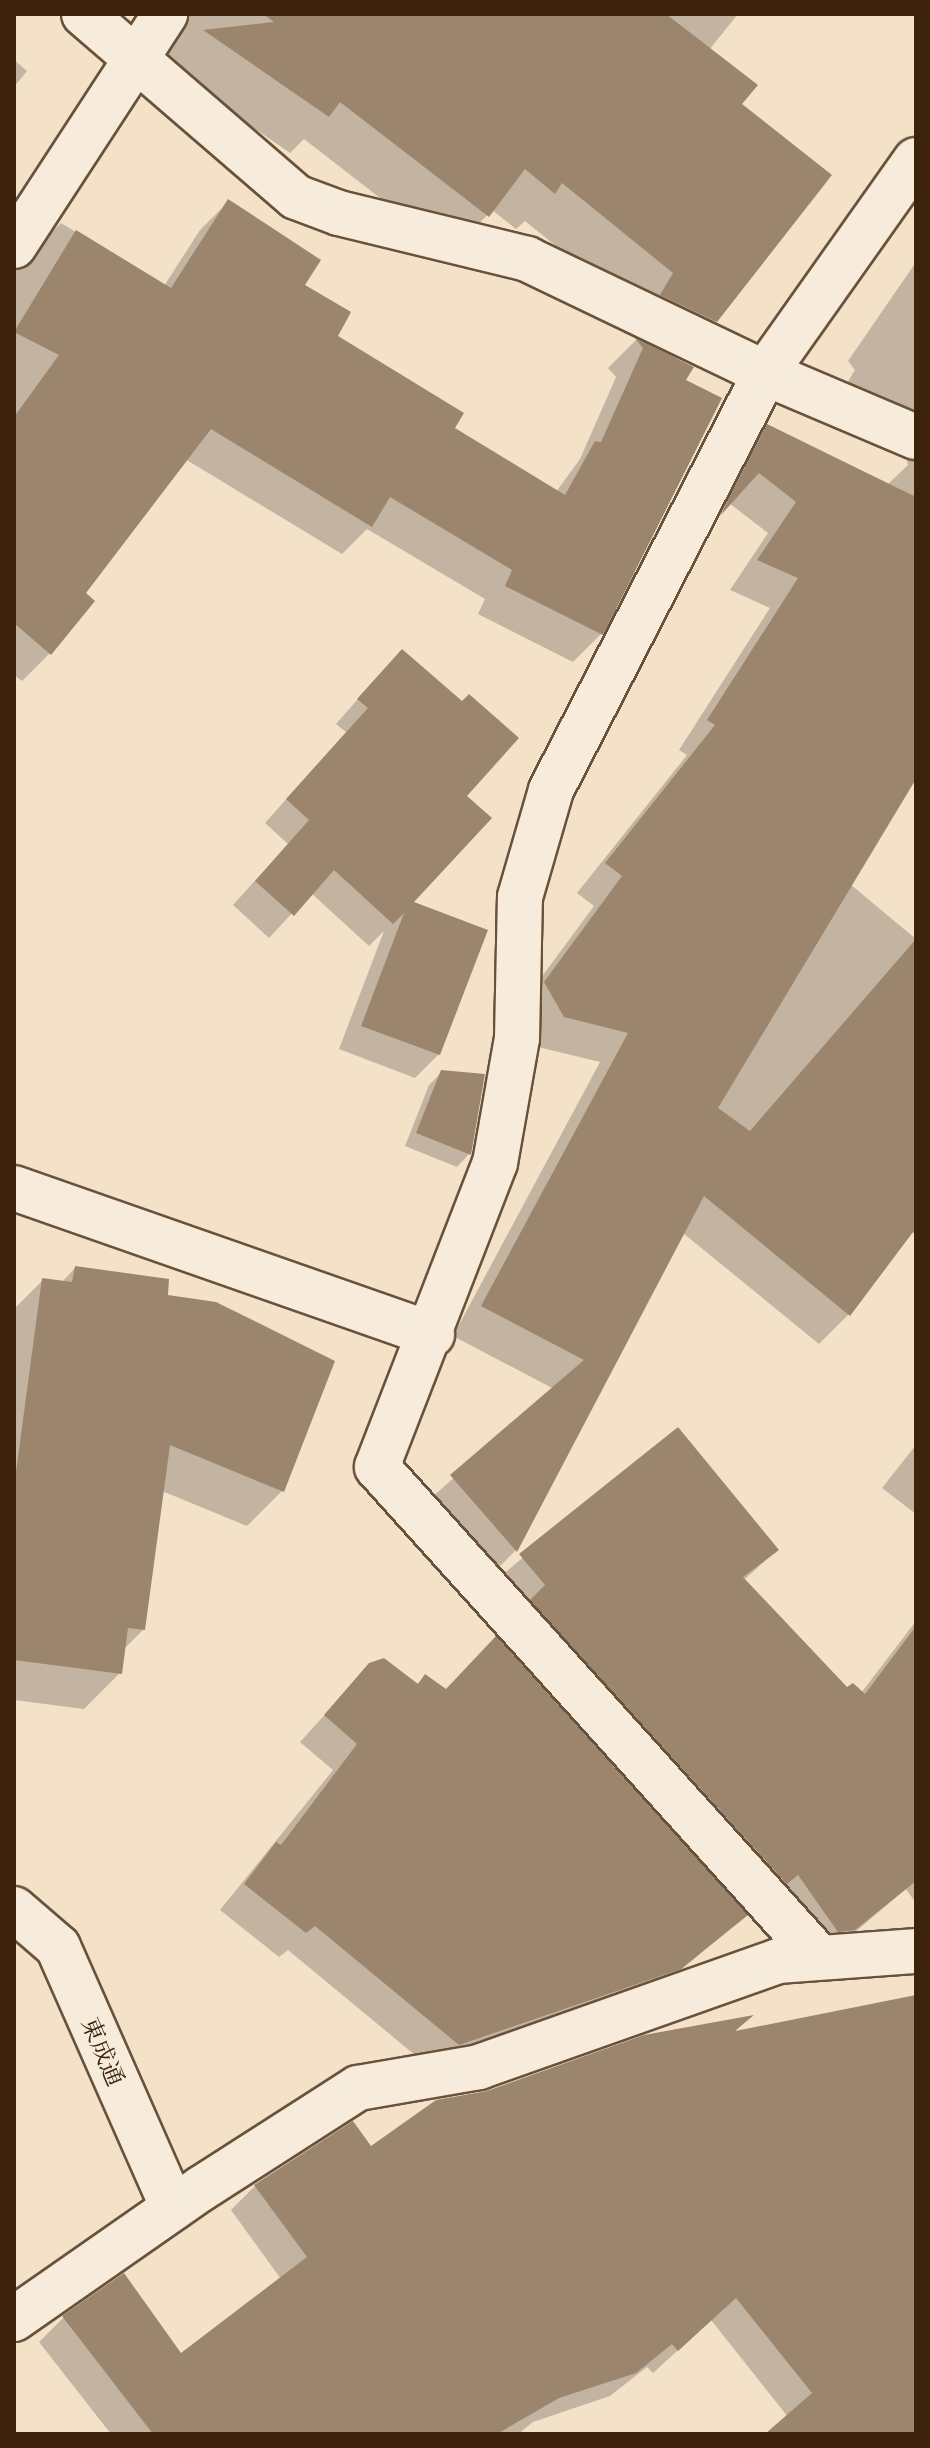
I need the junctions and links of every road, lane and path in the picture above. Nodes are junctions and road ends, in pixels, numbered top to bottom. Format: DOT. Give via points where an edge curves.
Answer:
graph roads {
  1 [pos="84,14"];
  2 [pos="165,14"];
  3 [pos="137,56"];
  4 [pos="916,160"];
  5 [pos="14,246"];
  6 [pos="765,373"];
  7 [pos="916,437"];
  8 [pos="14,1188"];
  9 [pos="432,1334"];
  10 [pos="14,1909"];
  11 [pos="916,1951"];
  12 [pos="817,1955"];
  13 [pos="173,2208"];
  14 [pos="14,2319"];
  1 -- 3 [label="street"];
  2 -- 3 [label="street"];
  3 -- 5 [label="street"];
  3 -- 6 [label="street" via="296,197 339,213 527,259"];
  4 -- 6 [label="street"];
  6 -- 7 [label="street"];
  6 -- 9 [label="street" via="551,790 520,897 517,1038 495,1163"];
  8 -- 9 [label="street"];
  9 -- 12 [label="street" via="377,1467"];
  10 -- 13 [label="street, 東成通" via="58,1947"];
  11 -- 12 [label="street"];
  12 -- 13 [label="street" via="779,1961 479,2067 358,2088"];
  13 -- 14 [label="street"];
}
